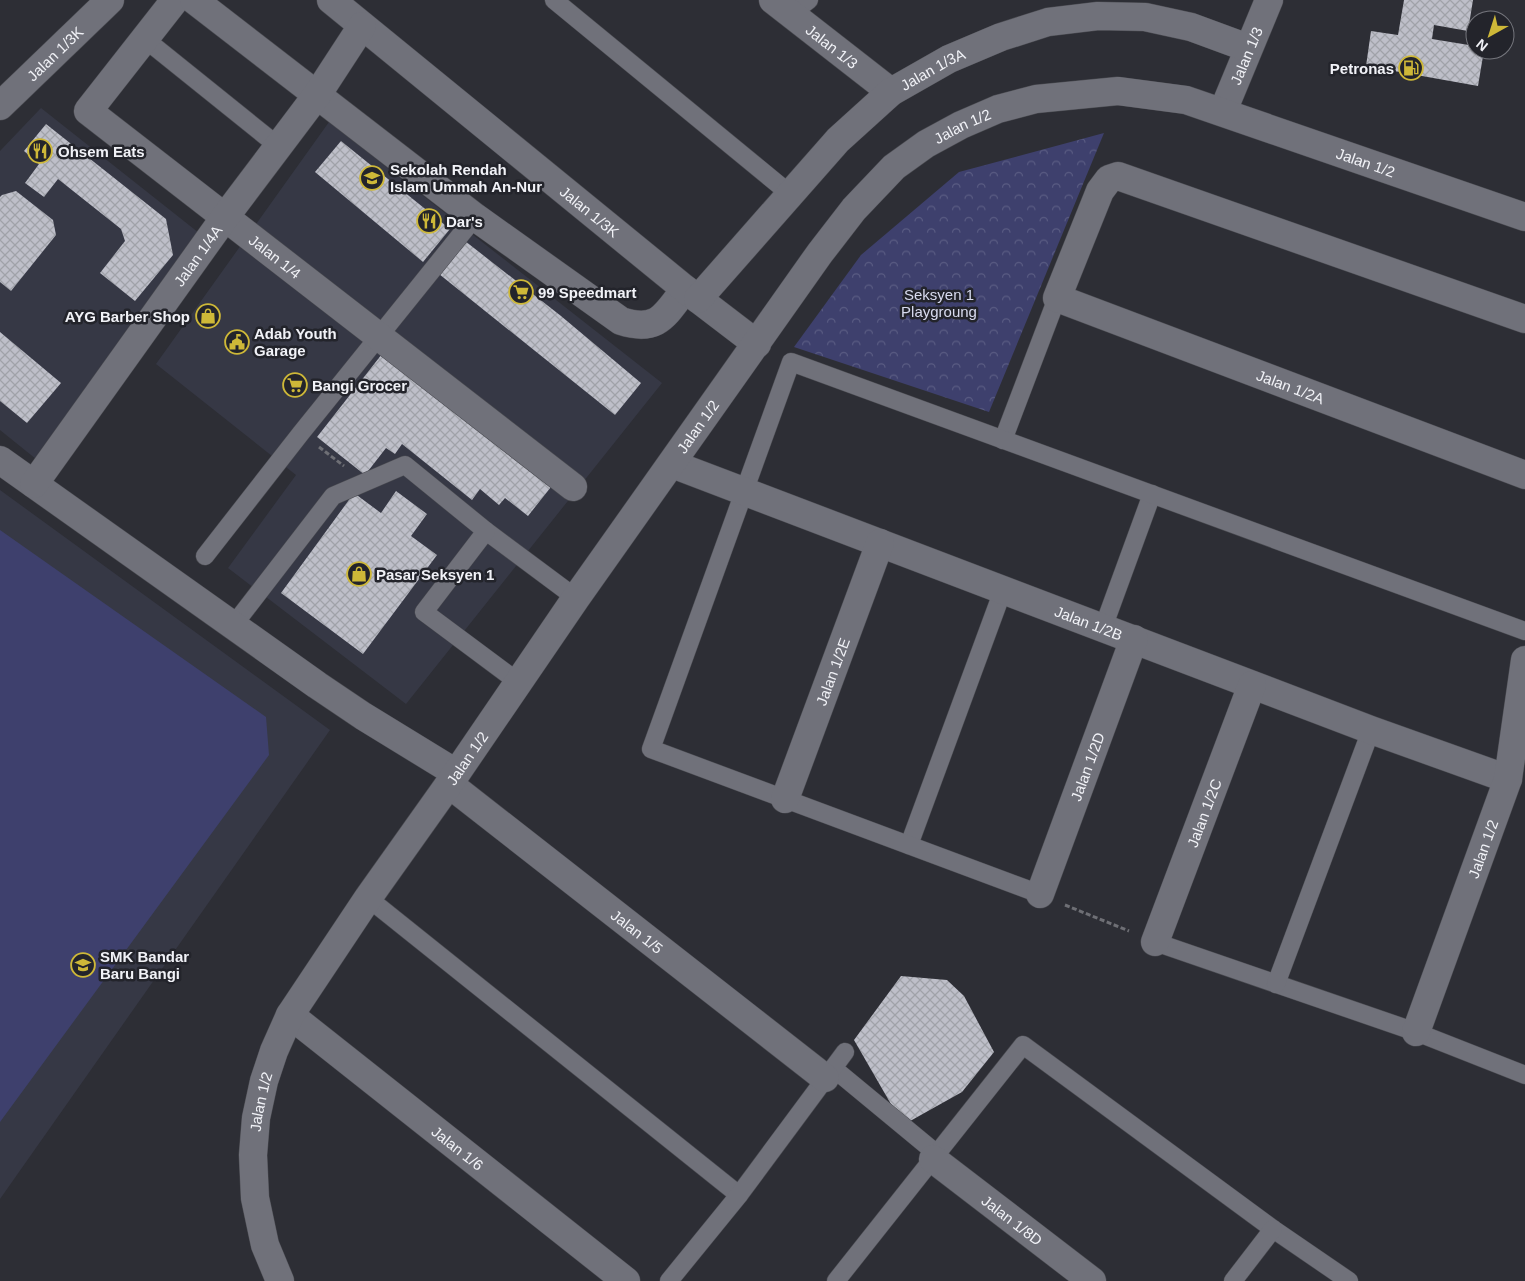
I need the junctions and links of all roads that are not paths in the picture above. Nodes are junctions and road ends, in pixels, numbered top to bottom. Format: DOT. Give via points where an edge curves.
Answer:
graph roads {
  1 [pos="110,0"];
  2 [pos="175,0"];
  3 [pos="194,0"];
  4 [pos="331,0"];
  5 [pos="554,0"];
  6 [pos="1269,0"];
  7 [pos="791,5"];
  8 [pos="362,26"];
  9 [pos="145,39"];
  10 [pos="1248,48"];
  11 [pos="891,92"];
  12 [pos="317,95"];
  13 [pos="2,102"];
  14 [pos="1223,112"];
  15 [pos="278,146"];
  16 [pos="790,194"];
  17 [pos="225,217"];
  18 [pos="475,217"];
  19 [pos="1525,217"];
  20 [pos="692,294"];
  21 [pos="1057,298"];
  22 [pos="1525,319"];
  23 [pos="379,336"];
  24 [pos="757,344"];
  25 [pos="1003,440"];
  26 [pos="0,460"];
  27 [pos="672,464"];
  28 [pos="1525,475"];
  29 [pos="34,484"];
  30 [pos="573,487"];
  31 [pos="744,491"];
  32 [pos="1152,494"];
  33 [pos="486,531"];
  34 [pos="880,543"];
  35 [pos="205,556"];
  36 [pos="1003,590"];
  37 [pos="576,598"];
  38 [pos="232,626"];
  39 [pos="1103,628"];
  40 [pos="1525,631"];
  41 [pos="1134,639"];
  42 [pos="1525,660"];
  43 [pos="518,682"];
  44 [pos="1252,685"];
  45 [pos="1371,730"];
  46 [pos="452,779"];
  47 [pos="1516,782"];
  48 [pos="785,799"];
  49 [pos="909,845"];
  50 [pos="1040,894"];
  51 [pos="368,898"];
  52 [pos="1155,942"];
  53 [pos="1276,984"];
  54 [pos="290,1015"];
  55 [pos="1416,1032"];
  56 [pos="845,1052"];
  57 [pos="829,1073"];
  58 [pos="1525,1075"];
  59 [pos="935,1156"];
  60 [pos="739,1194"];
  61 [pos="1273,1229"];
  62 [pos="845,1278"];
  63 [pos="280,1281"];
  64 [pos="626,1281"];
  65 [pos="669,1281"];
  66 [pos="1092,1281"];
  67 [pos="1233,1281"];
  68 [pos="1349,1281"];
  1 -- 13 [label="street, Jalan 1/3K"];
  2 -- 9 [label="street, Jalan 1/4"];
  3 -- 12 [label="street"];
  4 -- 8 [label="street, Jalan 1/3K"];
  5 -- 16 [label="lane"];
  6 -- 10 [label="street, Jalan 1/3"];
  7 -- 11 [label="street, Jalan 1/3"];
  8 -- 12 [label="street, Jalan 1/4A"];
  8 -- 20 [label="street, Jalan 1/3K"];
  9 -- 15 [label="lane"];
  9 -- 17 [label="street, Jalan 1/4" via="88,111"];
  10 -- 11 [label="street, Jalan 1/3A" via="1191,27 1145,17 1098,16 1048,22 1000,37 949,59"];
  10 -- 14 [label="street, Jalan 1/3"];
  11 -- 16 [label="street, Jalan 1/3A" via="838,140"];
  12 -- 15 [label="street, Jalan 1/4A"];
  12 -- 18 [label="street"];
  14 -- 19 [label="street, Jalan 1/2"];
  14 -- 24 [label="street, Jalan 1/2" via="1186,100 1118,91 1036,100 998,109 961,125 894,167 854,209"];
  15 -- 17 [label="street, Jalan 1/4A"];
  16 -- 20 [label="street, Jalan 1/3A"];
  17 -- 23 [label="street, Jalan 1/4"];
  17 -- 29 [label="street, Jalan 1/4A"];
  18 -- 20 [label="street" via="621,321 632,325 645,326 656,322"];
  18 -- 23 [label="lane"];
  20 -- 24 [label="street, Jalan 1/3K"];
  21 -- 22 [label="street" via="1100,191 1109,178 1118,176"];
  21 -- 25 [label="lane"];
  21 -- 28 [label="street, Jalan 1/2A"];
  23 -- 30 [label="street, Jalan 1/4"];
  23 -- 35 [label="lane"];
  24 -- 27 [label="street, Jalan 1/2"];
  25 -- 31 [label="lane" via="791,362"];
  25 -- 32 [label="lane"];
  26 -- 29 [label="street, Jalan 1/5"];
  27 -- 31 [label="street, Jalan 1/2B"];
  27 -- 37 [label="street, Jalan 1/2"];
  29 -- 38 [label="street, Jalan 1/5"];
  31 -- 34 [label="street, Jalan 1/2B"];
  31 -- 48 [label="lane" via="651,749"];
  32 -- 39 [label="lane"];
  32 -- 40 [label="lane"];
  33 -- 37 [label="lane"];
  33 -- 38 [label="lane" via="405,465 333,496"];
  33 -- 43 [label="lane" via="424,612"];
  34 -- 36 [label="street, Jalan 1/2B"];
  34 -- 48 [label="street, Jalan 1/2E"];
  36 -- 39 [label="street, Jalan 1/2B"];
  36 -- 49 [label="lane"];
  37 -- 43 [label="street, Jalan 1/2"];
  38 -- 46 [label="street, Jalan 1/5"];
  39 -- 41 [label="street, Jalan 1/2B"];
  41 -- 44 [label="street, Jalan 1/2B"];
  41 -- 50 [label="street, Jalan 1/2D"];
  42 -- 47 [label="street, Jalan 1/2"];
  43 -- 46 [label="street, Jalan 1/2"];
  44 -- 45 [label="street, Jalan 1/2B"];
  44 -- 52 [label="street, Jalan 1/2C"];
  45 -- 47 [label="street, Jalan 1/2B"];
  45 -- 53 [label="lane"];
  46 -- 51 [label="street, Jalan 1/2"];
  46 -- 57 [label="street, Jalan 1/5"];
  47 -- 55 [label="street, Jalan 1/2"];
  48 -- 49 [label="lane"];
  49 -- 50 [label="lane"];
  51 -- 54 [label="street, Jalan 1/2"];
  51 -- 60 [label="lane"];
  52 -- 53 [label="lane"];
  53 -- 55 [label="lane"];
  54 -- 63 [label="street, Jalan 1/2" via="264,1081 253,1155 255,1198 265,1245"];
  54 -- 64 [label="street, Jalan 1/6"];
  55 -- 58 [label="lane"];
  56 -- 57 [label="lane"];
  57 -- 59 [label="lane"];
  57 -- 60 [label="lane"];
  59 -- 61 [label="lane" via="1023,1045"];
  59 -- 62 [label="lane"];
  59 -- 66 [label="street, Jalan 1/8D"];
  60 -- 65 [label="lane"];
  61 -- 67 [label="lane"];
  61 -- 68 [label="lane"];
}
